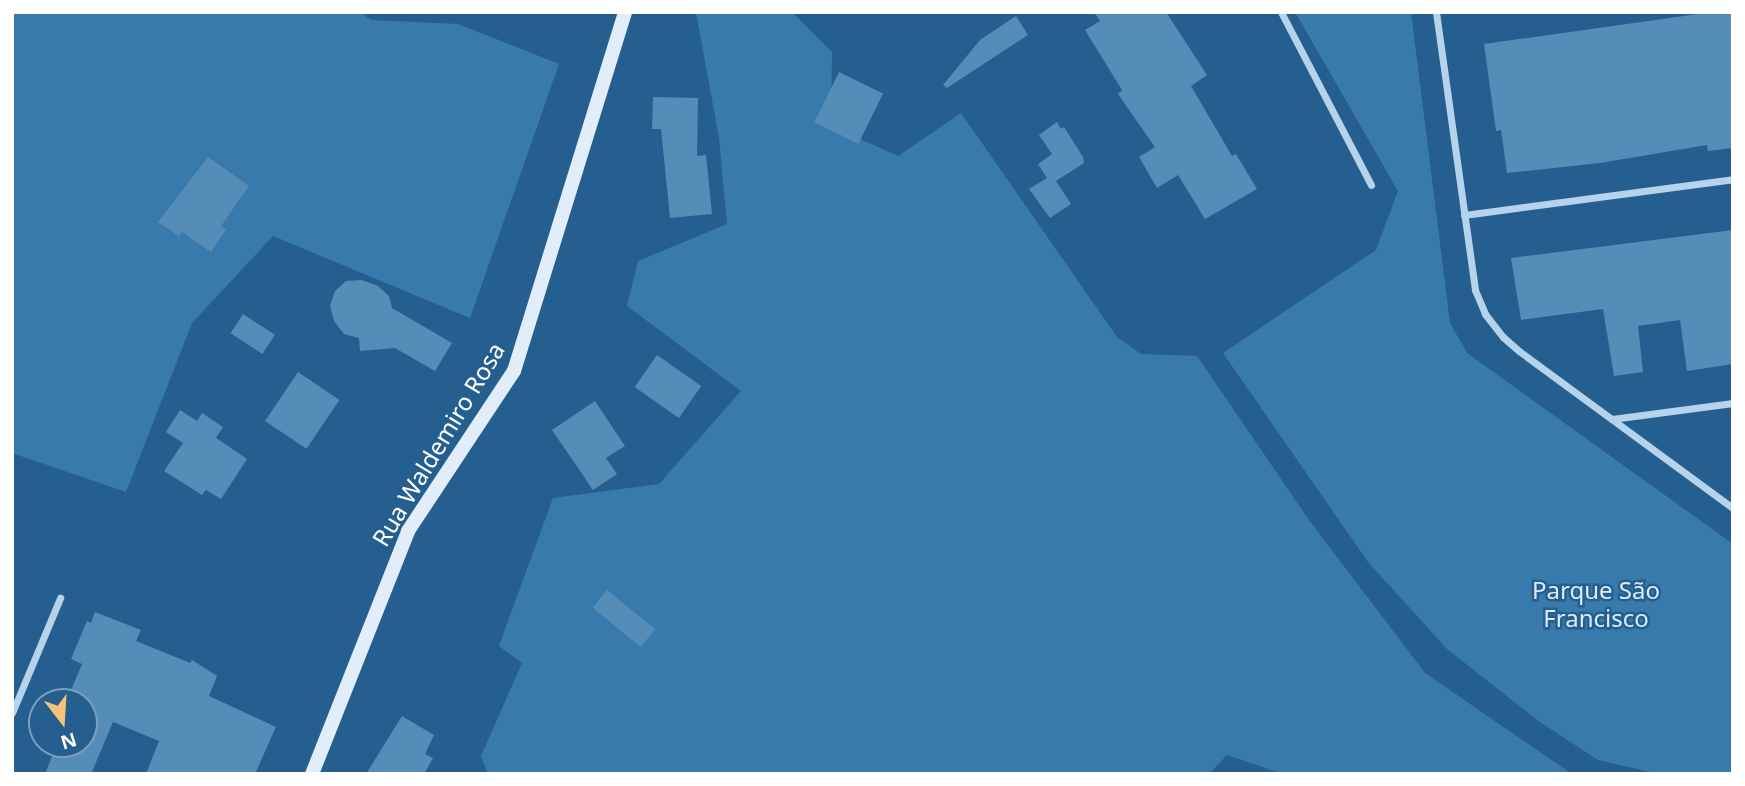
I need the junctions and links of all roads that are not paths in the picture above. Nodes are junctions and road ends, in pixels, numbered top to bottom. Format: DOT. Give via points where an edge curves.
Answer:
graph roads {
  1 [pos="625,12"];
  2 [pos="1282,12"];
  3 [pos="1436,12"];
  4 [pos="1733,179"];
  5 [pos="1371,185"];
  6 [pos="1464,215"];
  7 [pos="1733,403"];
  8 [pos="1611,419"];
  9 [pos="1733,508"];
  10 [pos="60,598"];
  11 [pos="12,713"];
  12 [pos="312,774"];
  1 -- 12 [label="street, Rua Waldemiro Rosa" via="514,371 408,531"];
  2 -- 5 [label="street"];
  3 -- 6 [label="street"];
  4 -- 6 [label="street"];
  6 -- 8 [label="street" via="1475,290 1485,314 1519,351"];
  7 -- 8 [label="street"];
  8 -- 9 [label="street"];
  10 -- 11 [label="street"];
}
